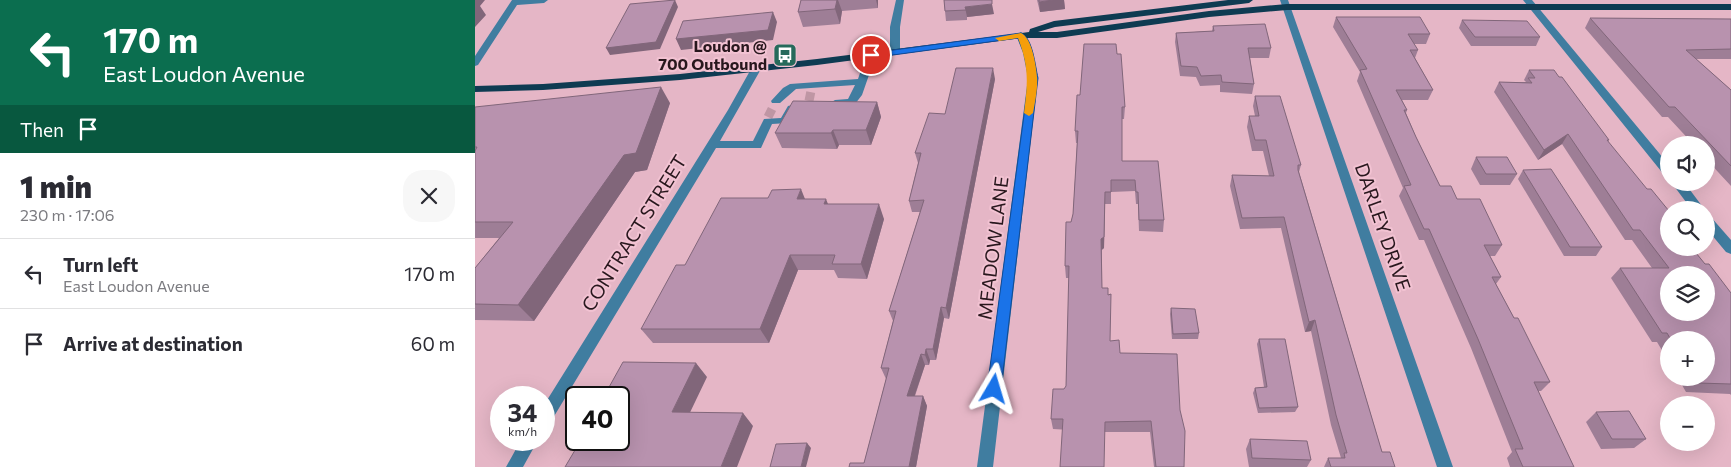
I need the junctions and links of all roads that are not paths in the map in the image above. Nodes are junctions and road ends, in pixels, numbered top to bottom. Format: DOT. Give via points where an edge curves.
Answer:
graph roads {
  1 [pos="544,0"];
  2 [pos="900,0"];
  3 [pos="1249,0"];
  4 [pos="515,2"];
  5 [pos="1530,3"];
  6 [pos="1285,4"];
  7 [pos="1731,7"];
  8 [pos="1021,35"];
  9 [pos="895,52"];
  10 [pos="871,55"];
  11 [pos="475,63"];
  12 [pos="756,69"];
  13 [pos="862,82"];
  14 [pos="475,89"];
  15 [pos="827,104"];
  16 [pos="713,144"];
  17 [pos="1660,162"];
  18 [pos="1684,191"];
  19 [pos="1692,201"];
  20 [pos="1715,230"];
  21 [pos="1731,249"];
  22 [pos="555,400"];
  23 [pos="523,451"];
  24 [pos="514,467"];
  25 [pos="985,467"];
  26 [pos="1445,467"];
  1 -- 4 [label="street"];
  2 -- 9 [label="street"];
  3 -- 8 [label="main road" via="1054,24"];
  4 -- 11 [label="street"];
  5 -- 6 [label="main road"];
  5 -- 7 [label="main road"];
  5 -- 17 [label="street"];
  6 -- 8 [label="main road" via="1057,35"];
  6 -- 26 [label="street, DARLEY DRIVE"];
  8 -- 9 [label="main road"];
  8 -- 25 [label="street, MEADOW LANE" via="1033,78"];
  9 -- 10 [label="main road"];
  10 -- 12 [label="main road"];
  10 -- 13 [label="street"];
  12 -- 14 [label="main road" via="573,85"];
  12 -- 16 [label="street, CONTRACT STREET"];
  13 -- 15 [label="street" via="851,102"];
  13 -- 16 [label="street" via="794,86 775,103 797,104 784,120 768,119 757,145"];
  16 -- 22 [label="street, CONTRACT STREET"];
  18 -- 19 [label="street"];
  20 -- 21 [label="street"];
  23 -- 24 [label="street"];
}
